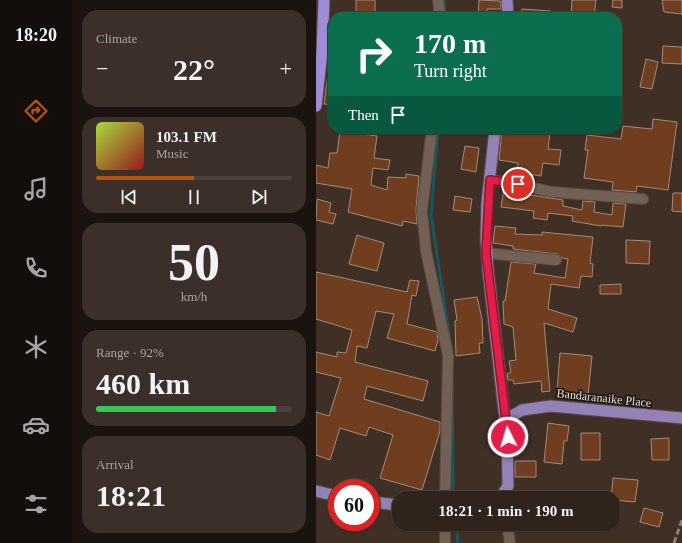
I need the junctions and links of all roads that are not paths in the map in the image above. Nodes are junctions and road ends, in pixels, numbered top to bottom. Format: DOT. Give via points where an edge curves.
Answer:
graph roads {
  1 [pos="324,0"];
  2 [pos="438,0"];
  3 [pos="507,0"];
  4 [pos="439,12"];
  5 [pos="508,12"];
  6 [pos="316,106"];
  7 [pos="431,134"];
  8 [pos="495,134"];
  9 [pos="490,180"];
  10 [pos="643,199"];
  11 [pos="486,253"];
  12 [pos="556,260"];
  13 [pos="682,418"];
  14 [pos="507,424"];
  15 [pos="316,491"];
  16 [pos="445,491"];
  17 [pos="505,491"];
  18 [pos="328,494"];
  19 [pos="380,503"];
  20 [pos="392,504"];
  21 [pos="445,531"];
  22 [pos="508,531"];
  23 [pos="445,543"];
  24 [pos="510,543"];
  1 -- 6 [label="highway" via="323,44"];
  2 -- 4 [label="street"];
  3 -- 5 [label="main road"];
  7 -- 16 [label="street" via="422,211 423,231 448,355"];
  8 -- 9 [label="main road"];
  9 -- 10 [label="street" via="552,192"];
  9 -- 11 [label="main road"];
  11 -- 12 [label="street"];
  11 -- 14 [label="main road"];
  13 -- 14 [label="main road, Bandaranaike Place" via="551,406 522,410 512,416"];
  14 -- 17 [label="main road" via="509,475"];
  15 -- 18 [label="main road"];
  19 -- 20 [label="main road"];
  21 -- 23 [label="street"];
  22 -- 24 [label="street"];
}
